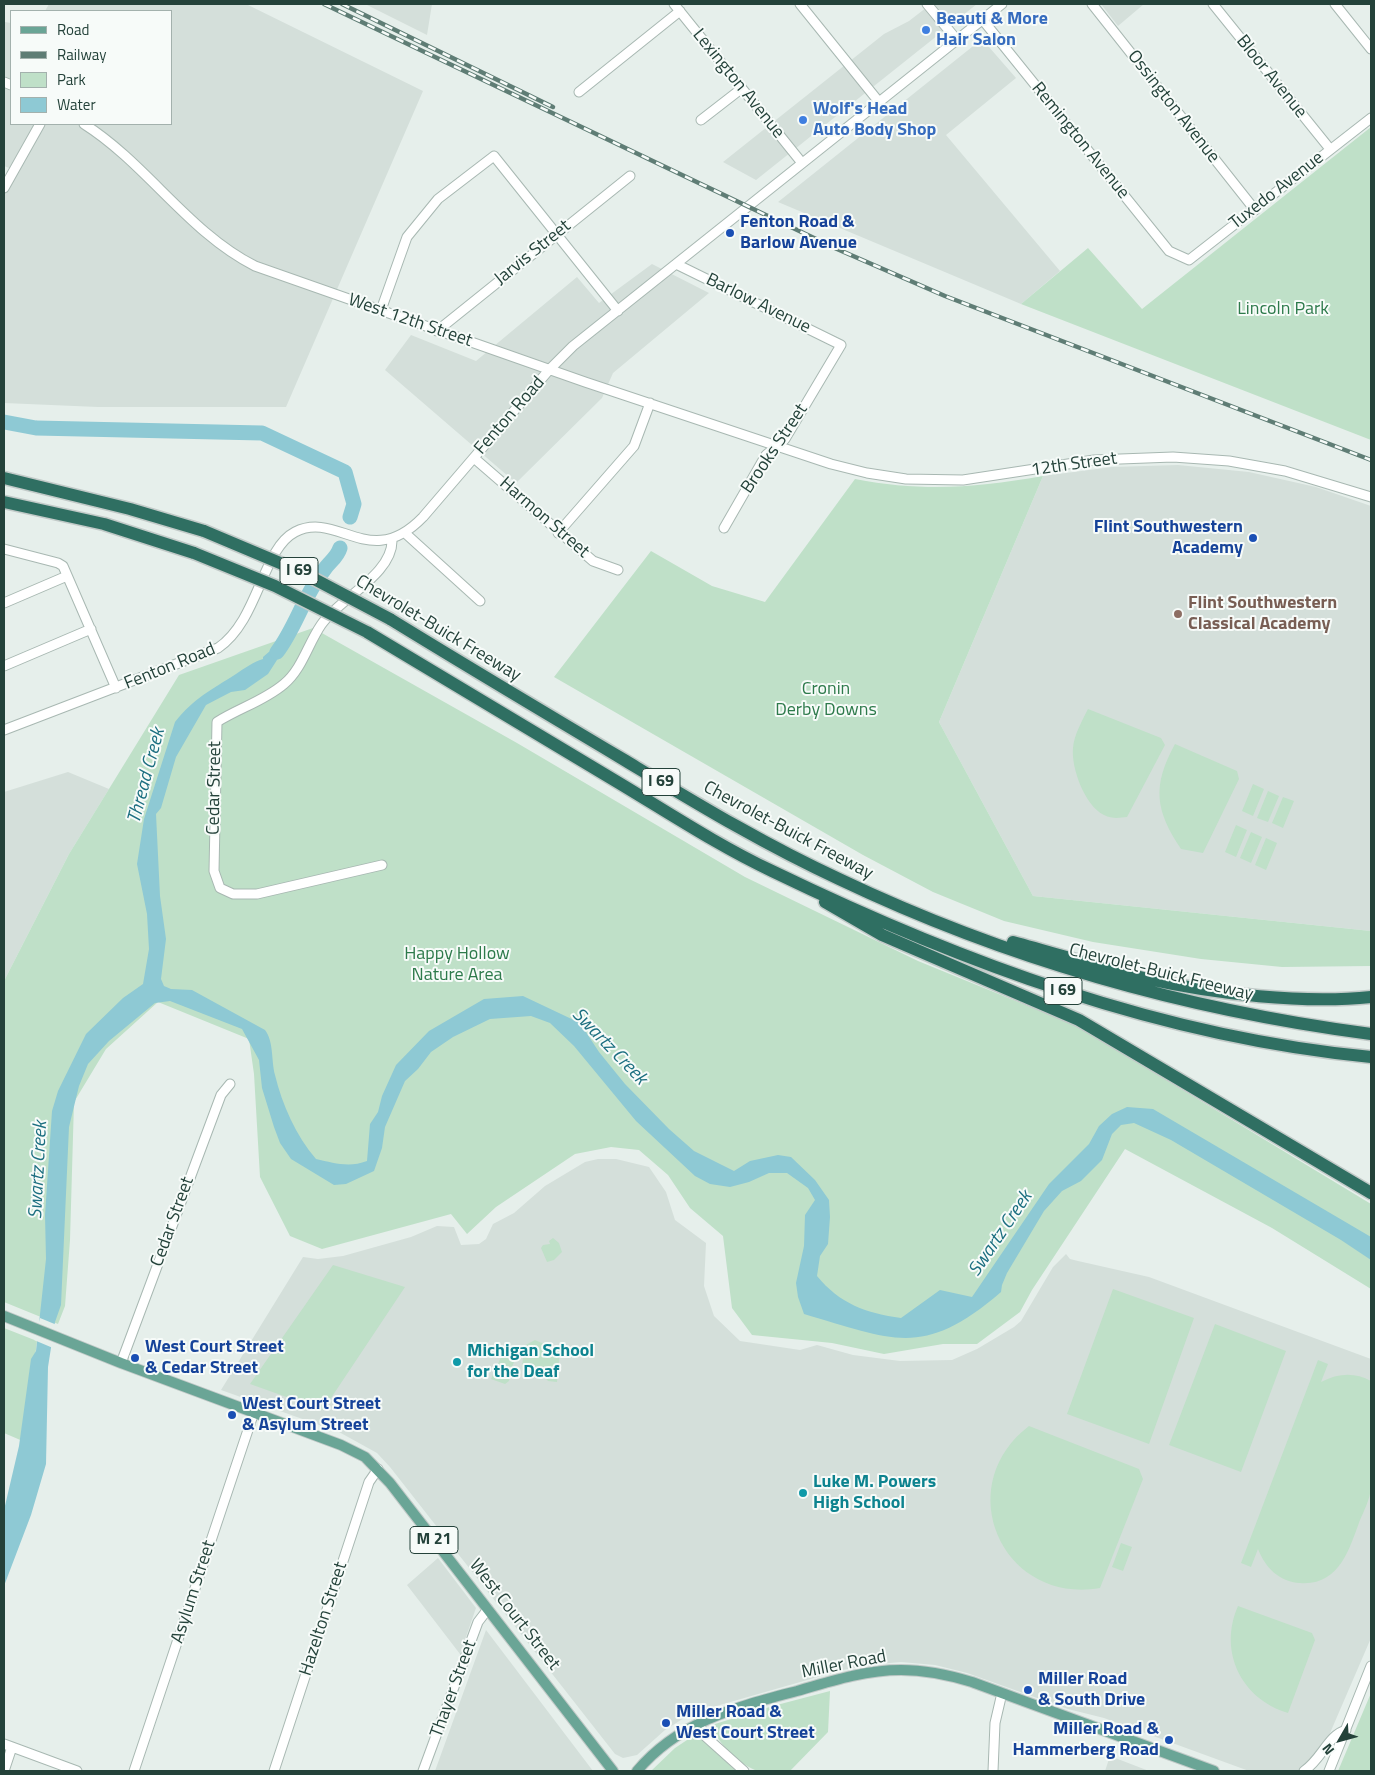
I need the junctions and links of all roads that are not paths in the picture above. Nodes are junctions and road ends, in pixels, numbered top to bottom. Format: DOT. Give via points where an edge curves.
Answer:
graph roads {
  1 [pos="800,4"];
  2 [pos="927,4"];
  3 [pos="1002,4"];
  4 [pos="1092,4"];
  5 [pos="1213,4"];
  6 [pos="1335,4"];
  7 [pos="677,8"];
  8 [pos="982,19"];
  9 [pos="956,40"];
  10 [pos="1371,49"];
  11 [pos="741,89"];
  12 [pos="579,92"];
  13 [pos="879,102"];
  14 [pos="1371,118"];
  15 [pos="701,120"];
  16 [pos="39,125"];
  17 [pos="85,125"];
  18 [pos="1330,150"];
  19 [pos="802,163"];
  20 [pos="630,176"];
  21 [pos="4,188"];
  22 [pos="1255,210"];
  23 [pos="557,233"];
  24 [pos="1181,258"];
  25 [pos="676,264"];
  26 [pos="381,310"];
  27 [pos="618,311"];
  28 [pos="437,331"];
  29 [pos="841,345"];
  30 [pos="549,370"];
  31 [pos="650,404"];
  32 [pos="777,446"];
  33 [pos="474,458"];
  34 [pos="4,477"];
  35 [pos="1371,496"];
  36 [pos="4,502"];
  37 [pos="724,528"];
  38 [pos="405,533"];
  39 [pos="558,533"];
  40 [pos="392,538"];
  41 [pos="4,549"];
  42 [pos="618,570"];
  43 [pos="67,576"];
  44 [pos="480,601"];
  45 [pos="4,603"];
  46 [pos="91,629"];
  47 [pos="4,666"];
  48 [pos="116,688"];
  49 [pos="4,730"];
  50 [pos="382,866"];
  51 [pos="771,871"];
  52 [pos="942,924"];
  53 [pos="1371,997"];
  54 [pos="1371,1034"];
  55 [pos="1371,1057"];
  56 [pos="230,1084"];
  57 [pos="1371,1193"];
  58 [pos="4,1316"];
  59 [pos="121,1363"];
  60 [pos="254,1412"];
  61 [pos="378,1470"];
  62 [pos="488,1609"];
  63 [pos="1371,1666"];
  64 [pos="1002,1693"];
  65 [pos="698,1722"];
  66 [pos="1346,1730"];
  67 [pos="8,1746"];
  68 [pos="4,1771"];
  69 [pos="77,1771"];
  70 [pos="134,1771"];
  71 [pos="274,1771"];
  72 [pos="423,1771"];
  73 [pos="613,1771"];
  74 [pos="637,1771"];
  75 [pos="744,1771"];
  76 [pos="993,1771"];
  77 [pos="1214,1771"];
  78 [pos="1304,1771"];
  79 [pos="1329,1771"];
  1 -- 13 [label="street"];
  2 -- 9 [label="street"];
  3 -- 8 [label="street, Fenton Road"];
  4 -- 22 [label="street, Ossington Avenue"];
  5 -- 18 [label="street, Bloor Avenue"];
  6 -- 10 [label="street"];
  7 -- 11 [label="street, Lexington Avenue"];
  7 -- 12 [label="street"];
  8 -- 9 [label="street, Fenton Road"];
  8 -- 24 [label="street, Remington Avenue" via="1169,251"];
  9 -- 13 [label="street, Fenton Road"];
  11 -- 15 [label="street"];
  11 -- 19 [label="street, Lexington Avenue"];
  13 -- 19 [label="street, Fenton Road"];
  14 -- 18 [label="street, Tuxedo Avenue"];
  16 -- 21 [label="street"];
  17 -- 26 [label="street, West 12th Street" via="129,158 200,229 238,257 293,281"];
  18 -- 22 [label="street, Tuxedo Avenue"];
  19 -- 25 [label="street, Fenton Road"];
  20 -- 23 [label="street, Jarvis Street"];
  22 -- 24 [label="street, Tuxedo Avenue" via="1189,260"];
  23 -- 26 [label="street" via="494,156 438,199 407,237"];
  23 -- 27 [label="street"];
  23 -- 28 [label="street, Jarvis Street"];
  25 -- 27 [label="street, Fenton Road"];
  25 -- 29 [label="street, Barlow Avenue"];
  26 -- 28 [label="street, West 12th Street"];
  27 -- 30 [label="street, Fenton Road" via="573,346"];
  28 -- 30 [label="street, West 12th Street"];
  29 -- 32 [label="street, Brooks Street" via="785,439"];
  30 -- 31 [label="street, West 12th Street"];
  30 -- 33 [label="street, Fenton Road"];
  31 -- 32 [label="street, West 12th Street"];
  31 -- 39 [label="street" via="634,446"];
  32 -- 35 [label="street, 12th Street" via="868,473 926,480 992,477 1117,458 1201,458 1285,471"];
  32 -- 37 [label="street, Brooks Street" via="766,455"];
  33 -- 38 [label="street, Fenton Road"];
  33 -- 39 [label="street, Harmon Street"];
  34 -- 52 [label="highway, Chevrolet-Buick Freeway / I 69, bridge" via="130,509 204,532 299,572 390,619 737,827 838,879"];
  36 -- 51 [label="highway, Chevrolet-Buick Freeway / I 69, bridge" via="104,524 194,553 276,586 367,632"];
  38 -- 40 [label="street, Fenton Road"];
  38 -- 44 [label="street"];
  39 -- 42 [label="street, Harmon Street" via="593,561"];
  40 -- 48 [label="street, Fenton Road" via="372,540 317,528 296,532 276,550 247,615 223,645 193,660"];
  40 -- 50 [label="street, Cedar Street" via="391,552 386,561 322,623 310,648 286,682 266,697 217,722 216,732 214,871 220,888 233,894 256,894"];
  41 -- 43 [label="street" via="60,564"];
  43 -- 45 [label="street"];
  43 -- 46 [label="street"];
  46 -- 47 [label="street"];
  46 -- 48 [label="street"];
  48 -- 49 [label="street, Fenton Road"];
  51 -- 55 [label="highway, Chevrolet-Buick Freeway / I 69" via="956,953 1057,990 1236,1035"];
  51 -- 57 [label="highway" via="882,935 1079,1020"];
  52 -- 53 [label="highway" via="1182,986 1266,996"];
  52 -- 54 [label="highway, Chevrolet-Buick Freeway / I 69" via="1059,966 1163,995 1244,1013"];
  56 -- 59 [label="street, Cedar Street" via="221,1095"];
  58 -- 59 [label="main road, West Court Street / M 21"];
  59 -- 60 [label="main road, West Court Street / M 21"];
  60 -- 61 [label="main road, West Court Street / M 21" via="346,1447 365,1457"];
  60 -- 70 [label="street, Asylum Street"];
  61 -- 62 [label="main road, West Court Street / M 21"];
  61 -- 71 [label="street, Hazelton Street" via="369,1482"];
  62 -- 72 [label="street, Thayer Street" via="478,1622"];
  62 -- 73 [label="main road, West Court Street / M 21"];
  63 -- 66 [label="street"];
  64 -- 65 [label="main road, Miller Road" via="932,1672 880,1672 741,1706"];
  64 -- 76 [label="street" via="994,1730"];
  64 -- 77 [label="main road, Miller Road"];
  65 -- 74 [label="main road, Miller Road" via="668,1741"];
  65 -- 75 [label="street" via="706,1737"];
  66 -- 78 [label="street" via="1332,1737 1318,1760"];
  66 -- 79 [label="street"];
  67 -- 68 [label="street"];
  67 -- 69 [label="street"];
}
